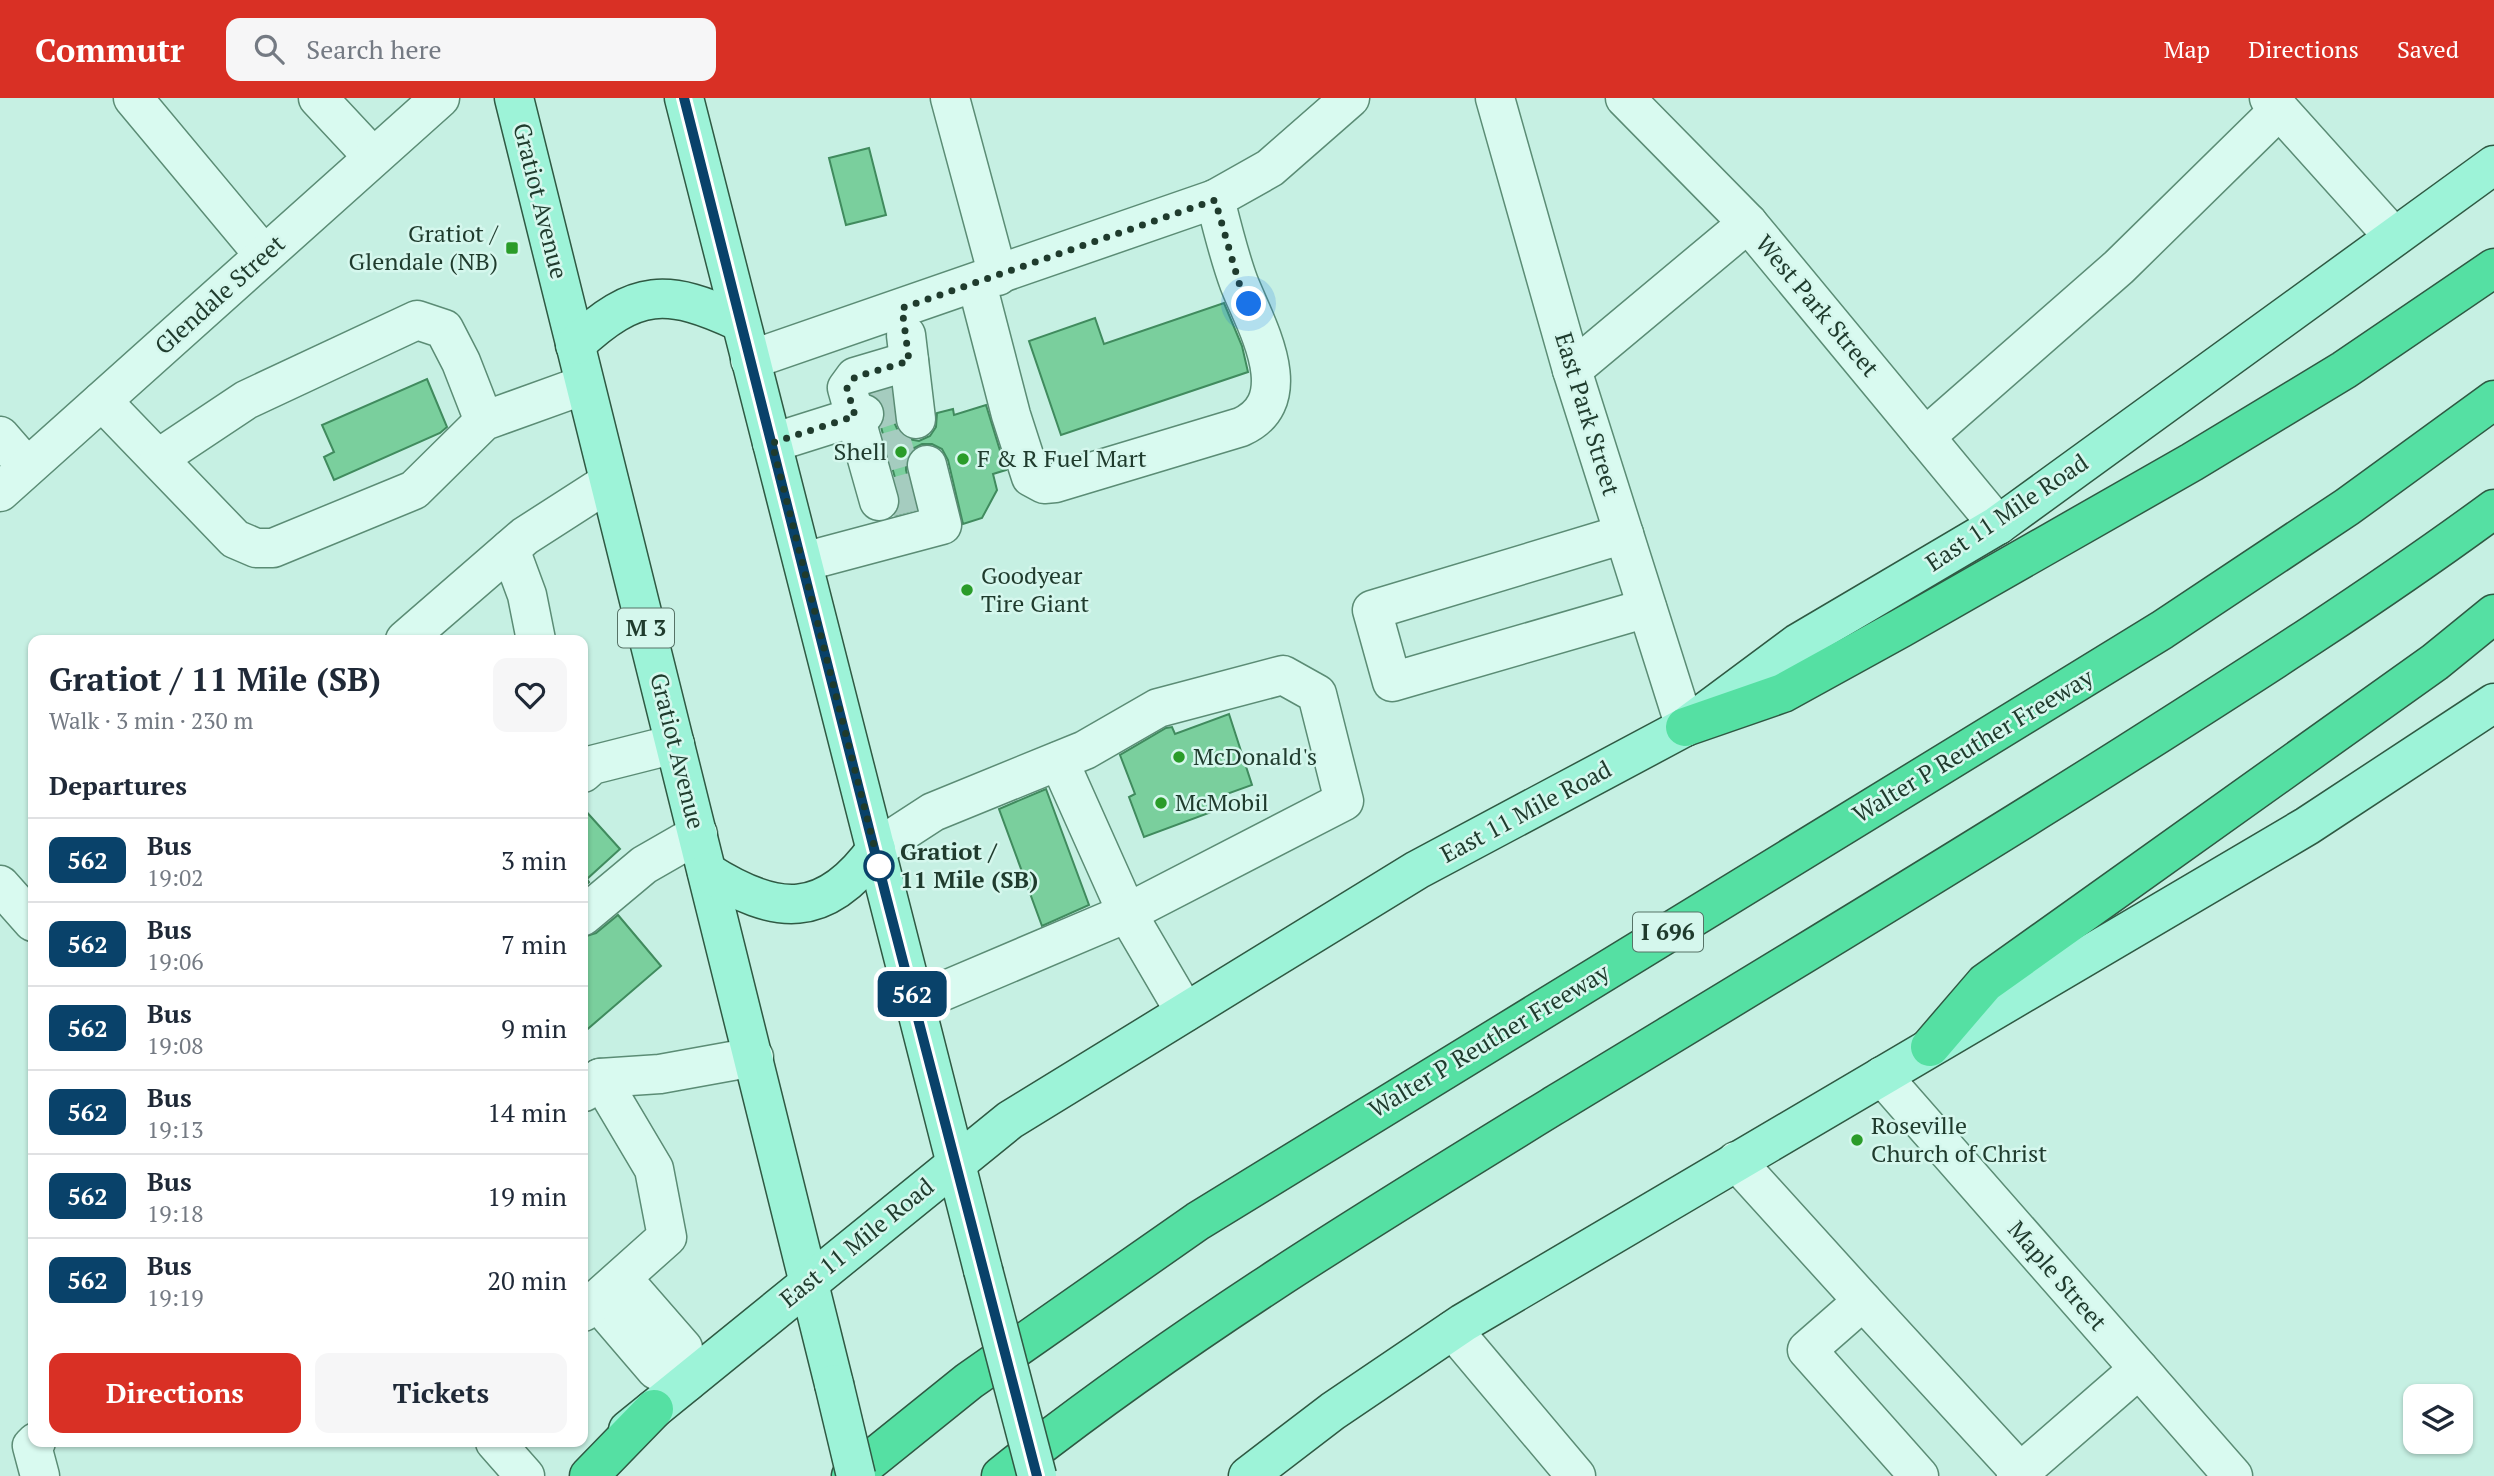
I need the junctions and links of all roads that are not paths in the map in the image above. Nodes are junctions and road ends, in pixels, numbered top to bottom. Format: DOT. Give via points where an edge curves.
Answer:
graph roads {
  1 [pos="133,98"];
  2 [pos="318,98"];
  3 [pos="440,98"];
  4 [pos="514,98"];
  5 [pos="684,98"];
  6 [pos="950,98"];
  7 [pos="1350,98"];
  8 [pos="1495,98"];
  9 [pos="1625,98"];
  10 [pos="2274,104"];
  11 [pos="373,157"];
  12 [pos="2494,165"];
  13 [pos="1215,200"];
  14 [pos="1748,223"];
  15 [pos="2394,237"];
  16 [pos="264,255"];
  17 [pos="2494,268"];
  18 [pos="988,280"];
  19 [pos="902,308"];
  20 [pos="740,322"];
  21 [pos="575,345"];
  22 [pos="750,360"];
  23 [pos="1572,370"];
  24 [pos="584,384"];
  25 [pos="2494,400"];
  26 [pos="102,401"];
  27 [pos="859,415"];
  28 [pos="484,421"];
  29 [pos="0,436"];
  30 [pos="1925,437"];
  31 [pos="772,443"];
  32 [pos="159,458"];
  33 [pos="14,479"];
  34 [pos="928,480"];
  35 [pos="609,482"];
  36 [pos="2494,509"];
  37 [pos="1998,525"];
  38 [pos="1624,534"];
  39 [pos="890,540"];
  40 [pos="510,549"];
  41 [pos="803,562"];
  42 [pos="1647,608"];
  43 [pos="2494,614"];
  44 [pos="411,635"];
  45 [pos="535,635"];
  46 [pos="2494,704"];
  47 [pos="1685,727"];
  48 [pos="675,744"];
  49 [pos="1059,761"];
  50 [pos="588,769"];
  51 [pos="698,834"];
  52 [pos="876,849"];
  53 [pos="707,872"];
  54 [pos="0,885"];
  55 [pos="588,912"];
  56 [pos="1128,913"];
  57 [pos="28,916"];
  58 [pos="915,1003"];
  59 [pos="1185,1012"];
  60 [pos="1930,1047"];
  61 [pos="754,1056"];
  62 [pos="1882,1076"];
  63 [pos="592,1086"];
  64 [pos="1737,1161"];
  65 [pos="955,1162"];
  66 [pos="808,1282"];
  67 [pos="600,1297"];
  68 [pos="1863,1301"];
  69 [pos="1453,1330"];
  70 [pos="2139,1369"];
  71 [pos="687,1382"];
  72 [pos="654,1409"];
  73 [pos="32,1447"];
  74 [pos="499,1447"];
  75 [pos="2019,1474"];
  76 [pos="40,1476"];
  77 [pos="524,1476"];
  78 [pos="572,1476"];
  79 [pos="589,1476"];
  80 [pos="851,1476"];
  81 [pos="856,1476"];
  82 [pos="1001,1476"];
  83 [pos="1037,1476"];
  84 [pos="1248,1476"];
  85 [pos="1576,1476"];
  86 [pos="1919,1476"];
  87 [pos="2233,1476"];
  1 -- 16 [label="street"];
  2 -- 11 [label="street"];
  3 -- 11 [label="street, Glendale Street"];
  4 -- 21 [label="main road, Gratiot Avenue / M 3"];
  5 -- 20 [label="main road"];
  6 -- 18 [label="street"];
  7 -- 13 [label="street" via="1270,168"];
  8 -- 23 [label="street, East Park Street"];
  9 -- 14 [label="street, West Park Street"];
  10 -- 15 [label="street"];
  10 -- 30 [label="street" via="2119,267"];
  11 -- 16 [label="street, Glendale Street"];
  12 -- 15 [label="main road, East 11 Mile Road"];
  13 -- 18 [label="street"];
  13 -- 18 [label="street" via="1239,283 1259,324 1271,364 1269,396 1251,422 1241,427 1055,483 1044,484 1031,477 1011,415"];
  14 -- 23 [label="street"];
  14 -- 30 [label="street, West Park Street"];
  15 -- 37 [label="main road, East 11 Mile Road"];
  16 -- 26 [label="street, Glendale Street"];
  17 -- 47 [label="highway" via="2344,370 1973,587 1783,693"];
  18 -- 19 [label="street"];
  19 -- 22 [label="street"];
  19 -- 27 [label="street" via="910,395 855,377 847,388"];
  20 -- 21 [label="main road" via="677,298 647,298 598,324"];
  20 -- 22 [label="main road"];
  21 -- 24 [label="main road, Gratiot Avenue / M 3"];
  22 -- 31 [label="main road"];
  23 -- 38 [label="street, East Park Street"];
  24 -- 28 [label="street"];
  24 -- 35 [label="main road, Gratiot Avenue / M 3"];
  25 -- 80 [label="highway, Walter P Reuther Freeway / I 696" via="2347,507 2174,623 1198,1221 969,1381"];
  26 -- 32 [label="street"];
  26 -- 33 [label="street, Glendale Street"];
  27 -- 31 [label="street"];
  27 -- 39 [label="street" via="884,499"];
  28 -- 32 [label="street" via="414,490 273,548 256,548 235,539"];
  28 -- 32 [label="street" via="444,329 417,320 246,400"];
  29 -- 33 [label="street"];
  30 -- 37 [label="street, West Park Street"];
  31 -- 41 [label="main road"];
  34 -- 39 [label="street" via="942,525"];
  35 -- 40 [label="street"];
  35 -- 48 [label="main road, Gratiot Avenue / M 3"];
  36 -- 82 [label="highway" via="2255,673 2033,814 1325,1245 1138,1370"];
  37 -- 47 [label="main road, East 11 Mile Road" via="1798,643"];
  38 -- 42 [label="street, East Park Street"];
  38 -- 42 [label="street" via="1372,610 1392,682"];
  39 -- 41 [label="street"];
  40 -- 44 [label="street"];
  40 -- 45 [label="street"];
  41 -- 52 [label="main road"];
  42 -- 47 [label="street, East Park Street"];
  43 -- 60 [label="highway" via="2435,662 1985,983"];
  46 -- 60 [label="main road" via="2307,826"];
  47 -- 59 [label="main road, East 11 Mile Road" via="1417,870"];
  48 -- 50 [label="street"];
  48 -- 51 [label="main road, Gratiot Avenue / M 3"];
  49 -- 52 [label="street" via="933,812"];
  49 -- 56 [label="street"];
  49 -- 56 [label="street" via="1158,708 1271,678 1283,675 1317,694 1344,801"];
  51 -- 53 [label="main road, Gratiot Avenue / M 3"];
  51 -- 55 [label="street" via="644,865"];
  52 -- 53 [label="main road" via="844,885 820,899 795,904 768,903 742,894"];
  52 -- 58 [label="main road"];
  53 -- 61 [label="main road, Gratiot Avenue / M 3"];
  54 -- 57 [label="street"];
  56 -- 58 [label="street"];
  56 -- 59 [label="street"];
  58 -- 65 [label="main road"];
  59 -- 65 [label="main road, East 11 Mile Road" via="1010,1120"];
  60 -- 62 [label="main road"];
  61 -- 63 [label="street"];
  61 -- 66 [label="main road, Gratiot Avenue / M 3"];
  62 -- 64 [label="main road"];
  62 -- 70 [label="street, Maple Street"];
  63 -- 67 [label="street" via="627,1124 654,1169 667,1237"];
  64 -- 68 [label="street"];
  64 -- 69 [label="main road"];
  65 -- 66 [label="main road, East 11 Mile Road"];
  65 -- 83 [label="main road, bridge"];
  66 -- 71 [label="main road, East 11 Mile Road"];
  66 -- 81 [label="main road, M 3, bridge"];
  67 -- 71 [label="street" via="656,1370"];
  68 -- 75 [label="street"];
  68 -- 86 [label="street" via="1807,1350"];
  69 -- 84 [label="main road" via="1333,1410"];
  69 -- 85 [label="street"];
  70 -- 75 [label="street"];
  70 -- 87 [label="street, Maple Street"];
  71 -- 72 [label="main road, East 11 Mile Road"];
  72 -- 78 [label="main road, East 11 Mile Road"];
  72 -- 79 [label="highway"];
  73 -- 76 [label="street"];
  74 -- 77 [label="street"];
}
